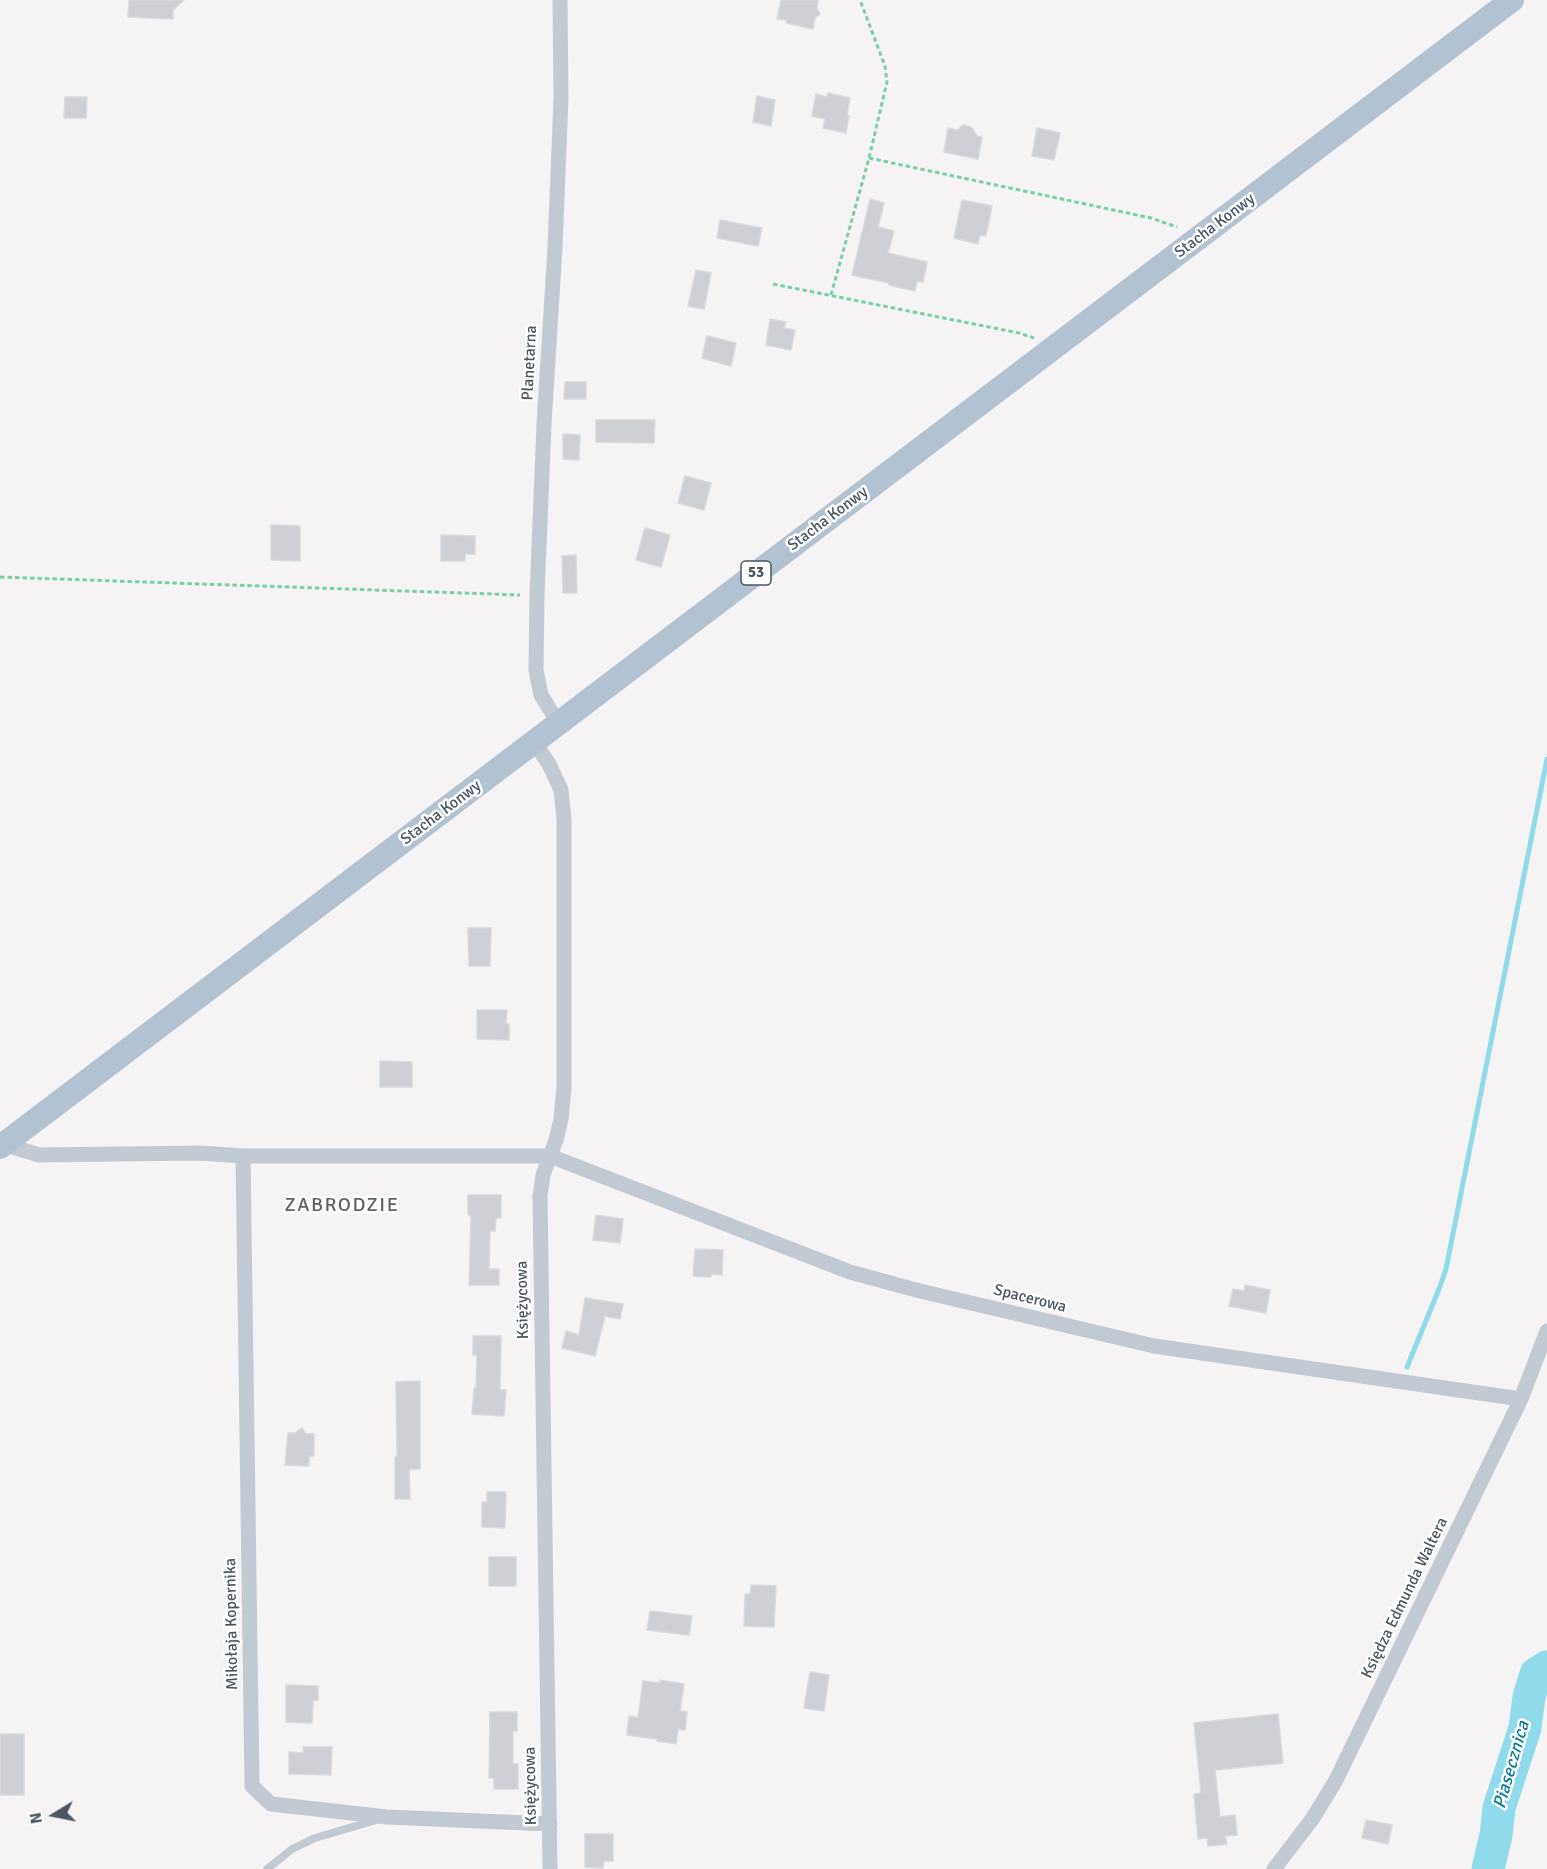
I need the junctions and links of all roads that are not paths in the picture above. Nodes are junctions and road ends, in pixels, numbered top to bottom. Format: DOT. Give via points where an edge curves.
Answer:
graph roads {
  1 [pos="560,0"];
  2 [pos="1512,0"];
  3 [pos="559,724"];
  4 [pos="534,742"];
  5 [pos="2,1146"];
  6 [pos="243,1156"];
  7 [pos="550,1156"];
  8 [pos="1547,1331"];
  9 [pos="1521,1399"];
  10 [pos="387,1817"];
  11 [pos="550,1824"];
  12 [pos="267,1869"];
  13 [pos="550,1869"];
  14 [pos="1274,1869"];
  1 -- 3 [label="street, Planetarna" via="561,98 536,670 541,695"];
  2 -- 3 [label="main road, Stacha Konwy / 53"];
  3 -- 4 [label="main road, Stacha Konwy / 53"];
  4 -- 5 [label="main road, Stacha Konwy / 53"];
  4 -- 7 [label="street, Księżycowa" via="561,790 564,819 564,1088 561,1119"];
  5 -- 6 [label="street" via="39,1155 200,1152"];
  6 -- 7 [label="street"];
  6 -- 10 [label="street, Mikołaja Kopernika" via="252,1786 271,1804"];
  7 -- 9 [label="street, Spacerowa" via="850,1272 920,1291 1154,1347"];
  7 -- 11 [label="street, Księżycowa" via="540,1196"];
  8 -- 9 [label="street, Księdza Edmunda Waltera"];
  9 -- 14 [label="street, Księdza Edmunda Waltera" via="1336,1780"];
  10 -- 11 [label="street, Mikołaja Kopernika"];
  10 -- 12 [label="lane" via="315,1838 292,1849"];
  11 -- 13 [label="street, Księżycowa"];
}
